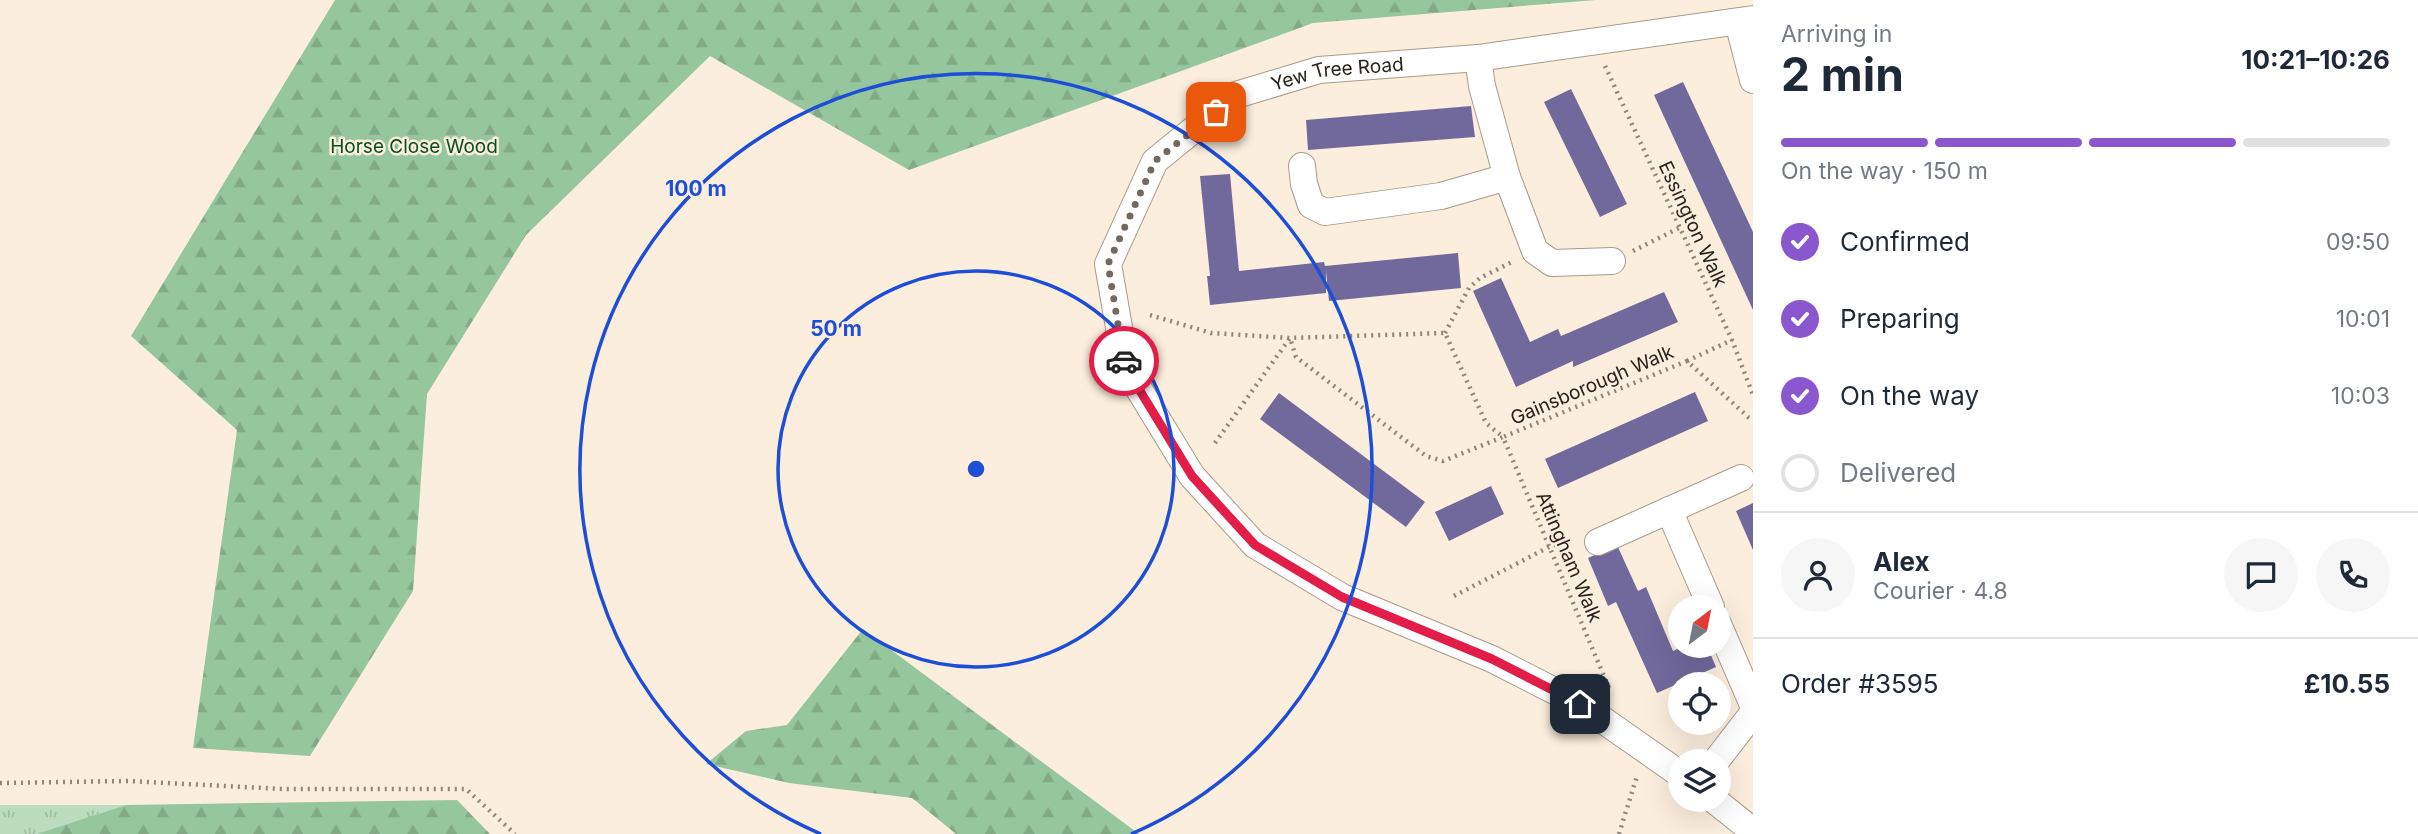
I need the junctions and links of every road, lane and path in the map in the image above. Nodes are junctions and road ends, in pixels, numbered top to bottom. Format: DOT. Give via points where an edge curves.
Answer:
graph roads {
  1 [pos="1745,20"];
  2 [pos="1478,58"];
  3 [pos="1605,65"];
  4 [pos="1753,80"];
  5 [pos="1302,166"];
  6 [pos="1507,177"];
  7 [pos="1679,228"];
  8 [pos="1535,251"];
  9 [pos="1612,261"];
  10 [pos="1150,315"];
  11 [pos="1445,333"];
  12 [pos="1290,338"];
  13 [pos="1732,340"];
  14 [pos="1687,361"];
  15 [pos="1753,395"];
  16 [pos="1753,419"];
  17 [pos="1503,438"];
  18 [pos="1215,443"];
  19 [pos="1741,478"];
  20 [pos="1669,510"];
  21 [pos="1598,542"];
  22 [pos="1549,547"];
  23 [pos="1706,595"];
  24 [pos="1454,596"];
  25 [pos="1731,654"];
  26 [pos="1609,688"];
  27 [pos="1753,705"];
  28 [pos="1753,713"];
  29 [pos="1725,749"];
  30 [pos="1649,751"];
  31 [pos="1668,765"];
  32 [pos="0,783"];
  33 [pos="1729,812"];
  34 [pos="1753,831"];
  35 [pos="515,834"];
  36 [pos="1619,834"];
  1 -- 2 [label="street, Yew Tree Road"];
  1 -- 4 [label="street"];
  2 -- 6 [label="street"];
  2 -- 30 [label="street, Yew Tree Road" via="1319,70 1236,95 1155,161 1108,264 1126,368 1192,476 1255,545 1342,597 1492,659 1580,704"];
  3 -- 7 [label="path, Essington Walk"];
  5 -- 6 [label="street" via="1311,205 1325,212 1441,195"];
  6 -- 8 [label="street"];
  7 -- 9 [label="path"];
  7 -- 13 [label="path, Essington Walk"];
  8 -- 9 [label="street" via="1552,263"];
  8 -- 11 [label="path" via="1469,288"];
  10 -- 12 [label="path" via="1211,333"];
  11 -- 12 [label="path"];
  11 -- 17 [label="path, Gainsborough Walk" via="1486,423"];
  12 -- 17 [label="path" via="1296,357 1426,456 1443,461"];
  12 -- 18 [label="path"];
  13 -- 14 [label="path"];
  13 -- 15 [label="path, Essington Walk"];
  14 -- 16 [label="path, Gainsborough Walk"];
  14 -- 17 [label="path, Gainsborough Walk"];
  17 -- 22 [label="path, Attingham Walk"];
  19 -- 20 [label="street"];
  20 -- 21 [label="street"];
  20 -- 23 [label="street"];
  21 -- 22 [label="path" via="1580,537"];
  22 -- 24 [label="path"];
  22 -- 26 [label="path, Attingham Walk"];
  25 -- 27 [label="street"];
  28 -- 29 [label="street"];
  30 -- 31 [label="street, Yew Tree Road"];
  30 -- 36 [label="path"];
  32 -- 35 [label="path" via="128,781 283,789 466,789"];
  33 -- 34 [label="street"];
}
